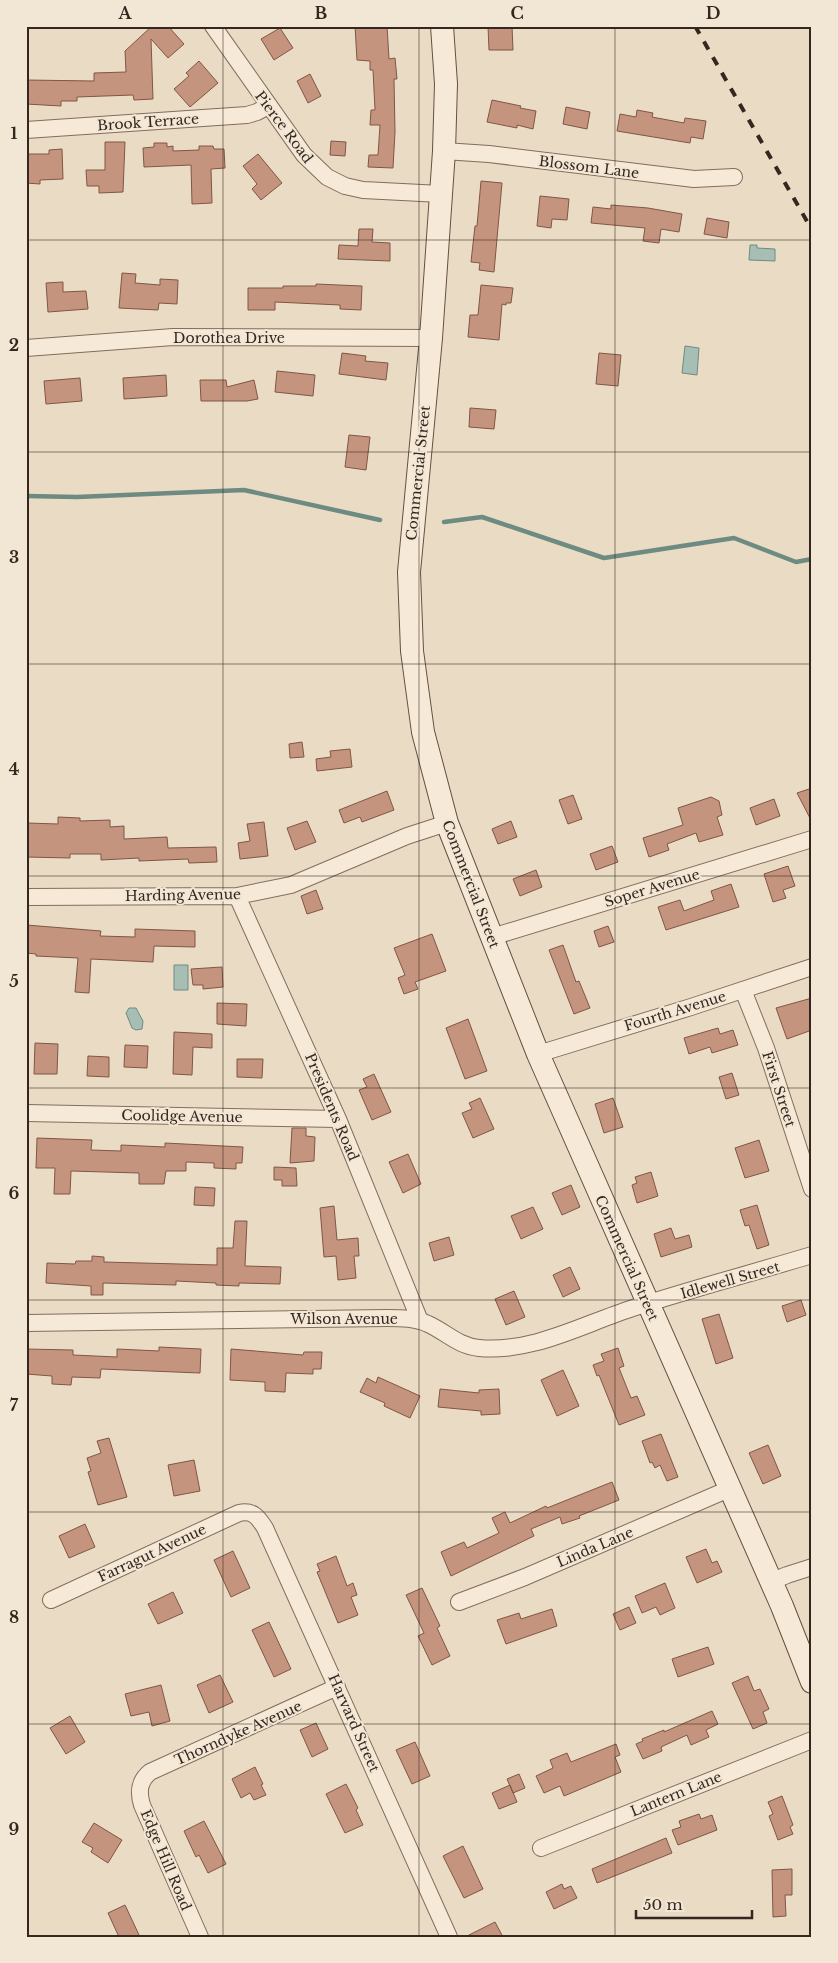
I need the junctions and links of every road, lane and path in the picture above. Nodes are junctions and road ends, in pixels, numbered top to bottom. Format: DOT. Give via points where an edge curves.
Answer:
graph roads {
  1 [pos="213,26"];
  2 [pos="442,26"];
  3 [pos="268,106"];
  4 [pos="26,130"];
  5 [pos="444,151"];
  6 [pos="734,177"];
  7 [pos="442,194"];
  8 [pos="431,338"];
  9 [pos="26,348"];
  10 [pos="447,823"];
  11 [pos="812,839"];
  12 [pos="237,896"];
  13 [pos="26,897"];
  14 [pos="492,937"];
  15 [pos="812,967"];
  16 [pos="743,990"];
  17 [pos="538,1054"];
  18 [pos="26,1113"];
  19 [pos="338,1119"];
  20 [pos="812,1189"];
  21 [pos="812,1255"];
  22 [pos="648,1304"];
  23 [pos="420,1321"];
  24 [pos="26,1323"];
  25 [pos="729,1488"];
  26 [pos="253,1514"];
  27 [pos="812,1567"];
  28 [pos="770,1582"];
  29 [pos="51,1600"];
  30 [pos="459,1602"];
  31 [pos="812,1682"];
  32 [pos="338,1687"];
  33 [pos="812,1740"];
  34 [pos="142,1783"];
  35 [pos="541,1848"];
  36 [pos="200,1937"];
  37 [pos="448,1937"];
  1 -- 3 [label="street, Pierce Road"];
  2 -- 5 [label="main road, Commercial Street" via="446,84"];
  3 -- 4 [label="street, Brook Terrace" via="247,115"];
  3 -- 7 [label="street, Pierce Road" via="311,164 335,182 373,192"];
  5 -- 6 [label="street, Blossom Lane" via="660,176"];
  5 -- 7 [label="main road, Commercial Street"];
  7 -- 8 [label="main road, Commercial Street"];
  8 -- 9 [label="street, Dorothea Drive" via="174,338"];
  8 -- 10 [label="main road, Commercial Street" via="409,603 423,732"];
  10 -- 12 [label="street, Harding Avenue" via="407,836 291,885"];
  10 -- 14 [label="main road, Commercial Street"];
  11 -- 14 [label="street, Soper Avenue"];
  12 -- 13 [label="street, Harding Avenue"];
  12 -- 19 [label="street, Presidents Road"];
  14 -- 17 [label="main road, Commercial Street"];
  15 -- 16 [label="street, Fourth Avenue"];
  16 -- 17 [label="street, Fourth Avenue"];
  16 -- 20 [label="street, First Street" via="769,1057"];
  17 -- 22 [label="main road, Commercial Street"];
  18 -- 19 [label="street, Coolidge Avenue"];
  19 -- 23 [label="street, Presidents Road"];
  21 -- 22 [label="street, Idlewell Street"];
  22 -- 23 [label="street, Wilson Avenue" via="536,1343 502,1348 455,1342"];
  22 -- 25 [label="main road, Commercial Street"];
  23 -- 24 [label="street, Wilson Avenue" via="387,1318"];
  25 -- 28 [label="main road, Commercial Street"];
  25 -- 30 [label="street, Linda Lane" via="525,1577"];
  26 -- 29 [label="street, Farragut Avenue" via="239,1513"];
  26 -- 32 [label="street, Harvard Street" via="265,1528"];
  27 -- 28 [label="street"];
  28 -- 31 [label="main road, Commercial Street"];
  32 -- 34 [label="street, Thorndyke Avenue" via="150,1772"];
  32 -- 37 [label="street, Harvard Street"];
  33 -- 35 [label="street, Lantern Lane"];
  34 -- 36 [label="street, Edge Hill Road" via="142,1805"];
}
